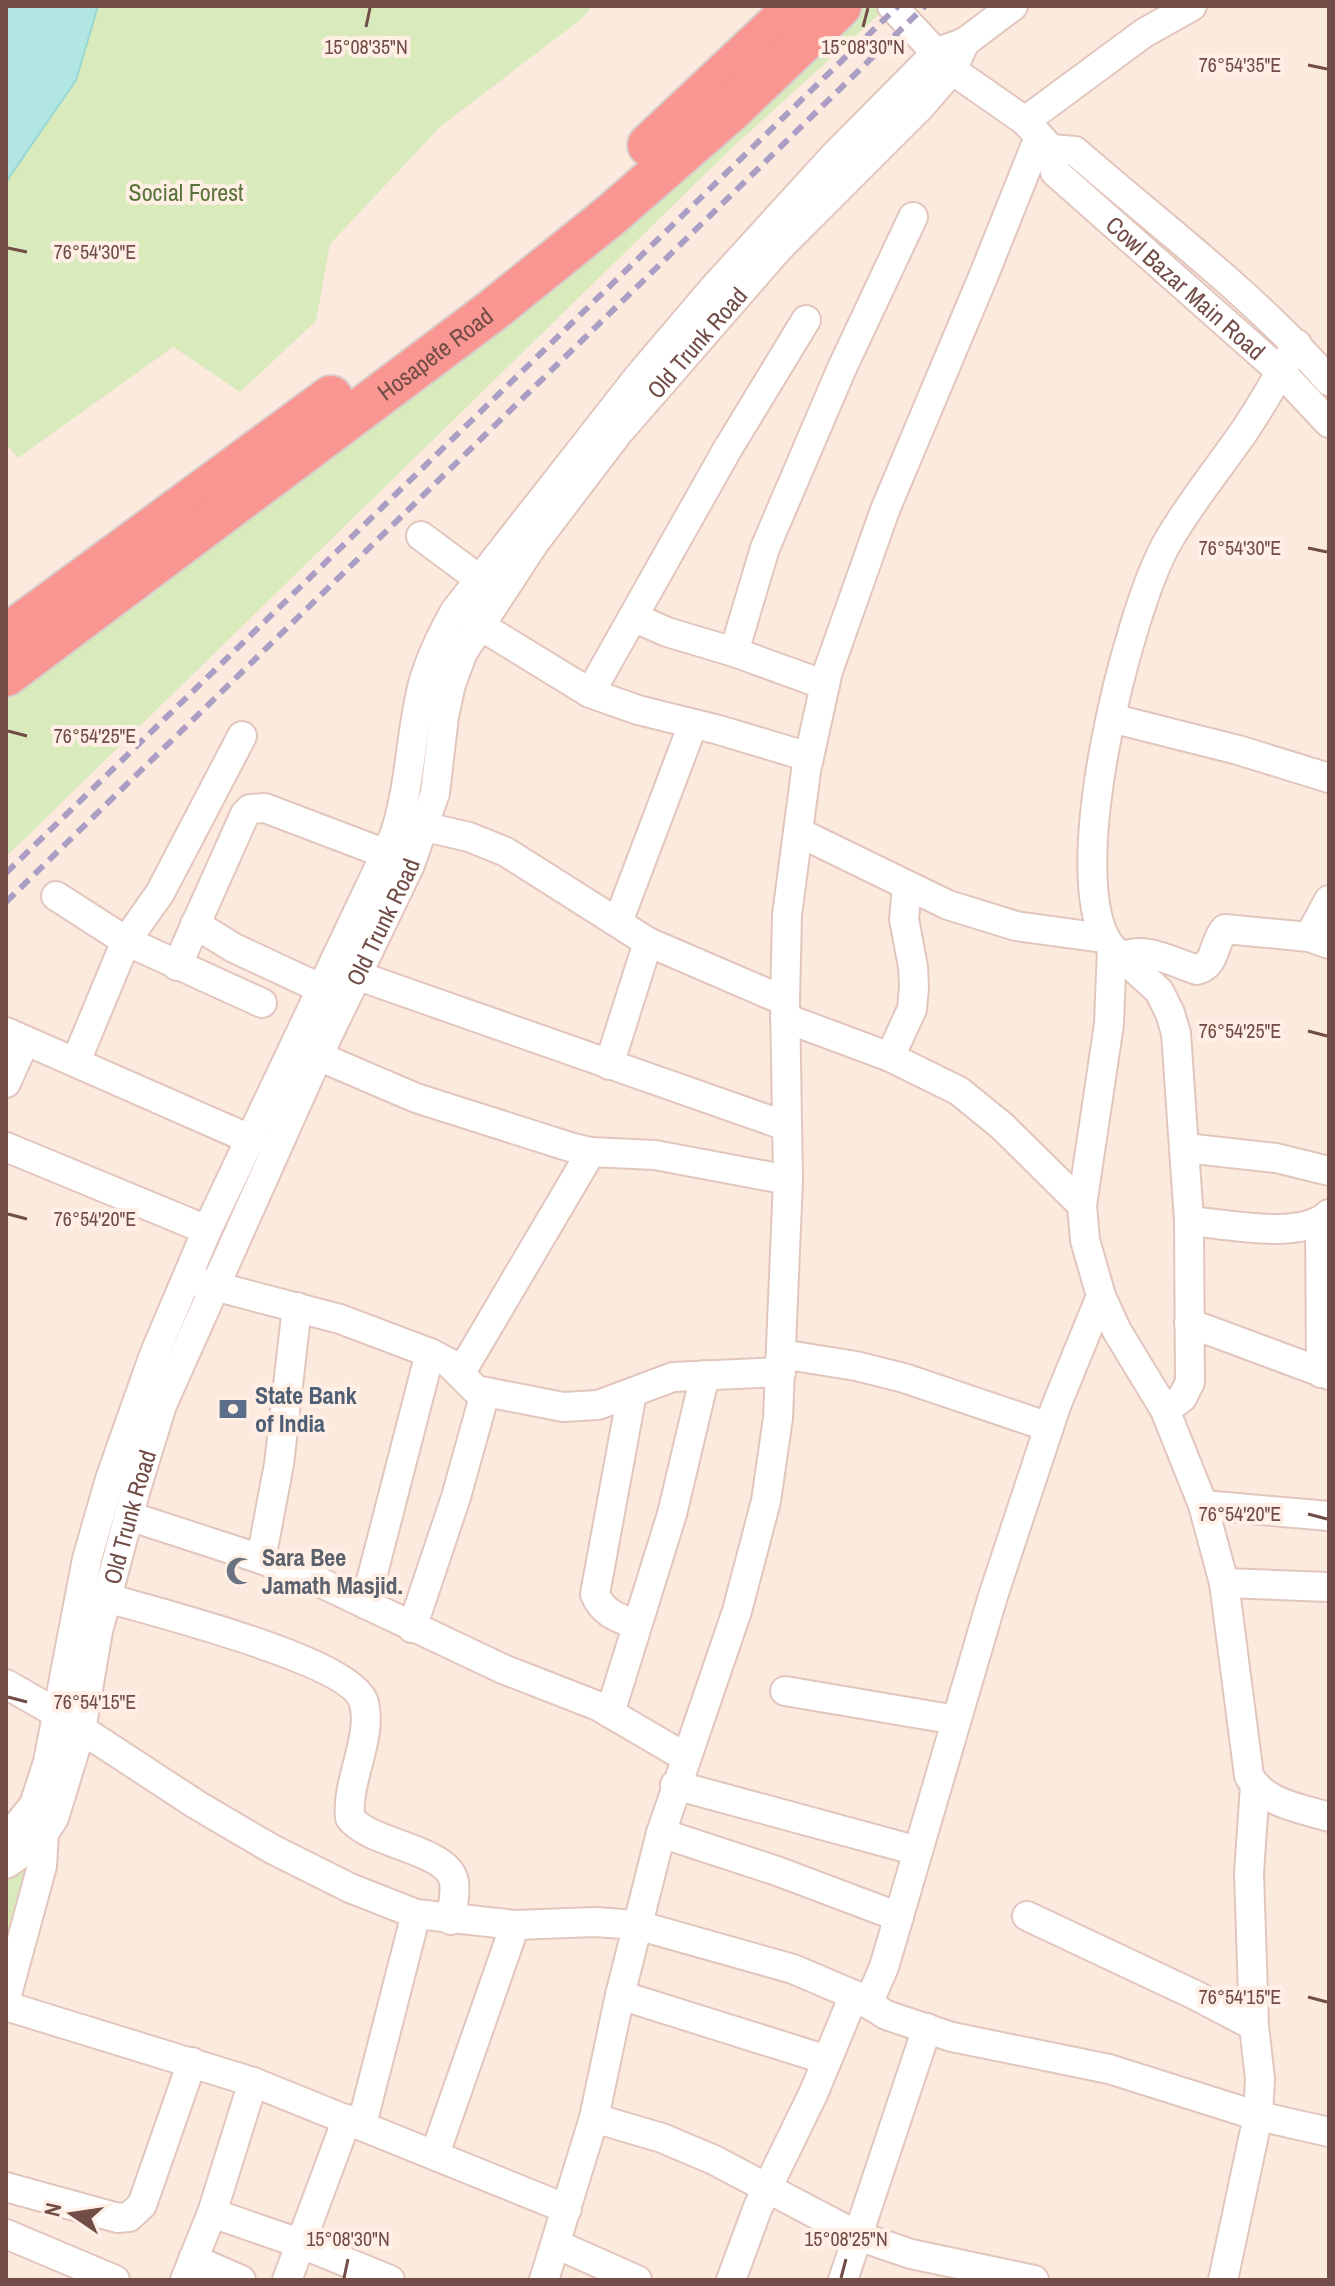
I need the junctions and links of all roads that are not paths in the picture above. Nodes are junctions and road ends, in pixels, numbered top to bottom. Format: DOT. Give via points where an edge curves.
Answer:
graph roads {
  1 [pos="797,6"];
  2 [pos="840,6"];
  3 [pos="892,6"];
  4 [pos="1013,6"];
  5 [pos="1192,6"];
  6 [pos="942,70"];
  7 [pos="1038,136"];
  8 [pos="913,217"];
  9 [pos="806,320"];
  10 [pos="1297,344"];
  11 [pos="1280,371"];
  12 [pos="1329,381"];
  13 [pos="1329,423"];
  14 [pos="421,536"];
  15 [pos="479,579"];
  16 [pos="455,611"];
  17 [pos="633,617"];
  18 [pos="480,624"];
  19 [pos="6,636"];
  20 [pos="734,652"];
  21 [pos="6,675"];
  22 [pos="825,685"];
  23 [pos="590,693"];
  24 [pos="1111,718"];
  25 [pos="693,724"];
  26 [pos="242,736"];
  27 [pos="809,757"];
  28 [pos="1329,778"];
  29 [pos="412,824"];
  30 [pos="798,832"];
  31 [pos="386,854"];
  32 [pos="907,886"];
  33 [pos="56,896"];
  34 [pos="1329,900"];
  35 [pos="618,922"];
  36 [pos="195,924"];
  37 [pos="1319,940"];
  38 [pos="126,941"];
  39 [pos="648,942"];
  40 [pos="1112,948"];
  41 [pos="177,966"];
  42 [pos="356,975"];
  43 [pos="322,989"];
  44 [pos="262,1003"];
  45 [pos="785,1010"];
  46 [pos="16,1037"];
  47 [pos="318,1056"];
  48 [pos="890,1057"];
  49 [pos="76,1061"];
  50 [pos="609,1065"];
  51 [pos="6,1083"];
  52 [pos="786,1126"];
  53 [pos="252,1140"];
  54 [pos="6,1147"];
  55 [pos="1185,1148"];
  56 [pos="591,1152"];
  57 [pos="1329,1171"];
  58 [pos="788,1180"];
  59 [pos="1082,1205"];
  60 [pos="1324,1218"];
  61 [pos="1189,1221"];
  62 [pos="207,1230"];
  63 [pos="187,1278"];
  64 [pos="216,1286"];
  65 [pos="1101,1296"];
  66 [pos="297,1307"];
  67 [pos="1189,1323"];
  68 [pos="430,1353"];
  69 [pos="781,1363"];
  70 [pos="460,1374"];
  71 [pos="1325,1374"];
  72 [pos="705,1375"];
  73 [pos="485,1393"];
  74 [pos="632,1393"];
  75 [pos="1165,1410"];
  76 [pos="1049,1427"];
  77 [pos="1203,1505"];
  78 [pos="129,1516"];
  79 [pos="1329,1516"];
  80 [pos="261,1559"];
  81 [pos="1224,1583"];
  82 [pos="1329,1587"];
  83 [pos="107,1598"];
  84 [pos="365,1604"];
  85 [pos="637,1625"];
  86 [pos="412,1628"];
  87 [pos="6,1684"];
  88 [pos="785,1691"];
  89 [pos="610,1713"];
  90 [pos="956,1720"];
  91 [pos="69,1722"];
  92 [pos="685,1757"];
  93 [pos="675,1785"];
  94 [pos="1255,1786"];
  95 [pos="1329,1817"];
  96 [pos="6,1833"];
  97 [pos="44,1833"];
  98 [pos="661,1833"];
  99 [pos="918,1851"];
  100 [pos="6,1864"];
  101 [pos="416,1914"];
  102 [pos="1027,1916"];
  103 [pos="899,1917"];
  104 [pos="451,1920"];
  105 [pos="515,1925"];
  106 [pos="637,1925"];
  107 [pos="620,1995"];
  108 [pos="6,1998"];
  109 [pos="861,2000"];
  110 [pos="6,2006"];
  111 [pos="1254,2026"];
  112 [pos="927,2028"];
  113 [pos="827,2060"];
  114 [pos="192,2062"];
  115 [pos="253,2082"];
  116 [pos="1258,2116"];
  117 [pos="594,2118"];
  118 [pos="354,2122"];
  119 [pos="1329,2132"];
  120 [pos="435,2154"];
  121 [pos="6,2187"];
  122 [pos="767,2187"];
  123 [pos="567,2209"];
  124 [pos="212,2213"];
  125 [pos="6,2234"];
  126 [pos="858,2236"];
  127 [pos="302,2244"];
  128 [pos="556,2244"];
  129 [pos="189,2269"];
  130 [pos="115,2280"];
  131 [pos="241,2280"];
  132 [pos="287,2280"];
  133 [pos="390,2280"];
  134 [pos="544,2280"];
  135 [pos="637,2280"];
  136 [pos="731,2280"];
  137 [pos="843,2280"];
  138 [pos="1034,2280"];
  139 [pos="1223,2280"];
  1 -- 19 [label="highway, Hosapete Road" via="600,189 489,279"];
  2 -- 21 [label="highway, Hosapete Road" via="728,113 493,310"];
  3 -- 6 [label="street"];
  4 -- 6 [label="street" via="965,42"];
  5 -- 7 [label="street" via="1144,33"];
  6 -- 7 [label="street"];
  6 -- 15 [label="street, Old Trunk Road" via="835,155 694,311"];
  6 -- 18 [label="street, Old Trunk Road" via="618,433"];
  7 -- 10 [label="street" via="1075,151"];
  7 -- 11 [label="street, Cowl Bazar Main Road" via="1055,172"];
  7 -- 22 [label="street" via="885,510"];
  8 -- 20 [label="street" via="765,548"];
  9 -- 17 [label="street"];
  10 -- 11 [label="street"];
  10 -- 12 [label="street"];
  11 -- 13 [label="street, Cowl Bazar Main Road"];
  11 -- 24 [label="street" via="1166,545 1138,616"];
  14 -- 15 [label="street"];
  15 -- 16 [label="street, Old Trunk Road"];
  16 -- 18 [label="street"];
  16 -- 29 [label="street, Old Trunk Road" via="433,654 420,699 407,789"];
  17 -- 20 [label="street"];
  17 -- 23 [label="street"];
  18 -- 23 [label="street"];
  18 -- 29 [label="street, Old Trunk Road" via="451,684 435,793"];
  20 -- 22 [label="street"];
  22 -- 27 [label="street"];
  23 -- 25 [label="street"];
  24 -- 28 [label="street"];
  24 -- 40 [label="street" via="1093,816 1093,904"];
  25 -- 27 [label="street"];
  25 -- 35 [label="street"];
  26 -- 38 [label="street" via="160,893"];
  27 -- 30 [label="street"];
  29 -- 31 [label="street"];
  29 -- 35 [label="street" via="506,852"];
  29 -- 42 [label="street, Old Trunk Road" via="410,865"];
  30 -- 32 [label="street"];
  30 -- 45 [label="street" via="787,915"];
  31 -- 36 [label="street" via="257,807 245,814"];
  31 -- 43 [label="street"];
  32 -- 40 [label="street" via="1016,926"];
  32 -- 48 [label="street" via="904,919 913,967 912,1009"];
  33 -- 38 [label="street"];
  34 -- 37 [label="street"];
  35 -- 39 [label="street"];
  36 -- 41 [label="street"];
  36 -- 43 [label="street"];
  37 -- 40 [label="street" via="1225,929 1211,961 1197,970"];
  38 -- 41 [label="street"];
  38 -- 49 [label="street"];
  39 -- 45 [label="street"];
  39 -- 50 [label="street"];
  40 -- 55 [label="street" via="1159,991 1170,1013"];
  40 -- 59 [label="street" via="1107,1037"];
  41 -- 44 [label="street"];
  42 -- 47 [label="street, Old Trunk Road"];
  42 -- 50 [label="street"];
  43 -- 53 [label="street"];
  45 -- 48 [label="street"];
  45 -- 52 [label="street"];
  46 -- 49 [label="street"];
  46 -- 51 [label="street"];
  47 -- 56 [label="street" via="416,1098"];
  47 -- 64 [label="street, Old Trunk Road"];
  48 -- 59 [label="street" via="959,1091"];
  49 -- 53 [label="street"];
  50 -- 52 [label="street"];
  52 -- 58 [label="street"];
  53 -- 62 [label="street"];
  54 -- 62 [label="street"];
  55 -- 57 [label="street" via="1276,1158"];
  55 -- 61 [label="street"];
  56 -- 58 [label="street" via="655,1155"];
  56 -- 70 [label="street"];
  58 -- 69 [label="street"];
  59 -- 65 [label="street" via="1085,1240"];
  60 -- 61 [label="street" via="1289,1230"];
  60 -- 71 [label="street"];
  61 -- 67 [label="street"];
  62 -- 63 [label="street"];
  63 -- 64 [label="street"];
  63 -- 91 [label="street" via="154,1355 98,1520 75,1613"];
  64 -- 66 [label="street"];
  64 -- 78 [label="street, Old Trunk Road" via="162,1405"];
  65 -- 75 [label="street"];
  65 -- 76 [label="street"];
  66 -- 68 [label="street"];
  66 -- 80 [label="street" via="279,1464"];
  67 -- 71 [label="street"];
  67 -- 75 [label="street" via="1190,1382 1182,1398"];
  68 -- 70 [label="street"];
  68 -- 84 [label="street"];
  69 -- 72 [label="street"];
  69 -- 76 [label="street" via="856,1366"];
  69 -- 92 [label="street" via="766,1501 737,1611"];
  70 -- 73 [label="street"];
  72 -- 74 [label="street" via="673,1377"];
  72 -- 85 [label="street" via="672,1514"];
  73 -- 74 [label="street" via="563,1407 598,1405"];
  73 -- 86 [label="street"];
  74 -- 85 [label="street" via="595,1594 606,1612"];
  75 -- 77 [label="street"];
  76 -- 90 [label="street"];
  77 -- 79 [label="street"];
  77 -- 81 [label="street"];
  78 -- 80 [label="street"];
  78 -- 83 [label="street, Old Trunk Road"];
  80 -- 84 [label="street"];
  81 -- 82 [label="street"];
  81 -- 94 [label="street" via="1249,1776"];
  83 -- 91 [label="street, Old Trunk Road" via="94,1655"];
  83 -- 104 [label="street" via="264,1645 353,1687 363,1700 366,1719 350,1818 364,1831 441,1863 451,1873"];
  84 -- 86 [label="street"];
  85 -- 89 [label="street"];
  86 -- 89 [label="street"];
  87 -- 91 [label="street"];
  88 -- 90 [label="street"];
  89 -- 92 [label="street"];
  90 -- 99 [label="street"];
  91 -- 96 [label="street" via="34,1805"];
  91 -- 97 [label="street, Old Trunk Road" via="54,1818"];
  91 -- 101 [label="street" via="272,1849"];
  92 -- 93 [label="street"];
  93 -- 98 [label="street"];
  93 -- 99 [label="street"];
  94 -- 95 [label="street" via="1268,1798"];
  94 -- 111 [label="street" via="1249,1873"];
  97 -- 100 [label="street, Old Trunk Road"];
  97 -- 108 [label="street" via="42,1866"];
  98 -- 103 [label="street"];
  98 -- 106 [label="street"];
  99 -- 103 [label="street"];
  101 -- 104 [label="street"];
  101 -- 118 [label="street"];
  102 -- 111 [label="street"];
  103 -- 109 [label="street" via="884,1967"];
  104 -- 105 [label="street"];
  105 -- 106 [label="street"];
  105 -- 120 [label="street"];
  106 -- 107 [label="street"];
  106 -- 109 [label="street" via="793,1969"];
  107 -- 113 [label="street"];
  107 -- 117 [label="street"];
  109 -- 112 [label="street" via="886,2015"];
  109 -- 113 [label="street"];
  110 -- 114 [label="street"];
  111 -- 116 [label="street"];
  112 -- 116 [label="street" via="1109,2069"];
  112 -- 126 [label="street"];
  113 -- 122 [label="street"];
  114 -- 115 [label="street"];
  114 -- 121 [label="street" via="142,2205 129,2217"];
  115 -- 118 [label="street"];
  115 -- 124 [label="street"];
  116 -- 119 [label="street"];
  116 -- 139 [label="street"];
  117 -- 122 [label="street" via="662,2138"];
  117 -- 123 [label="street"];
  118 -- 120 [label="street"];
  118 -- 127 [label="street"];
  120 -- 123 [label="street"];
  122 -- 126 [label="street"];
  122 -- 136 [label="street"];
  123 -- 128 [label="street"];
  124 -- 127 [label="street"];
  124 -- 129 [label="street"];
  125 -- 130 [label="street"];
  126 -- 137 [label="street"];
  126 -- 138 [label="street" via="911,2254"];
  127 -- 132 [label="street"];
  127 -- 133 [label="street"];
  128 -- 134 [label="street"];
  128 -- 135 [label="street"];
  129 -- 131 [label="street"];
}
